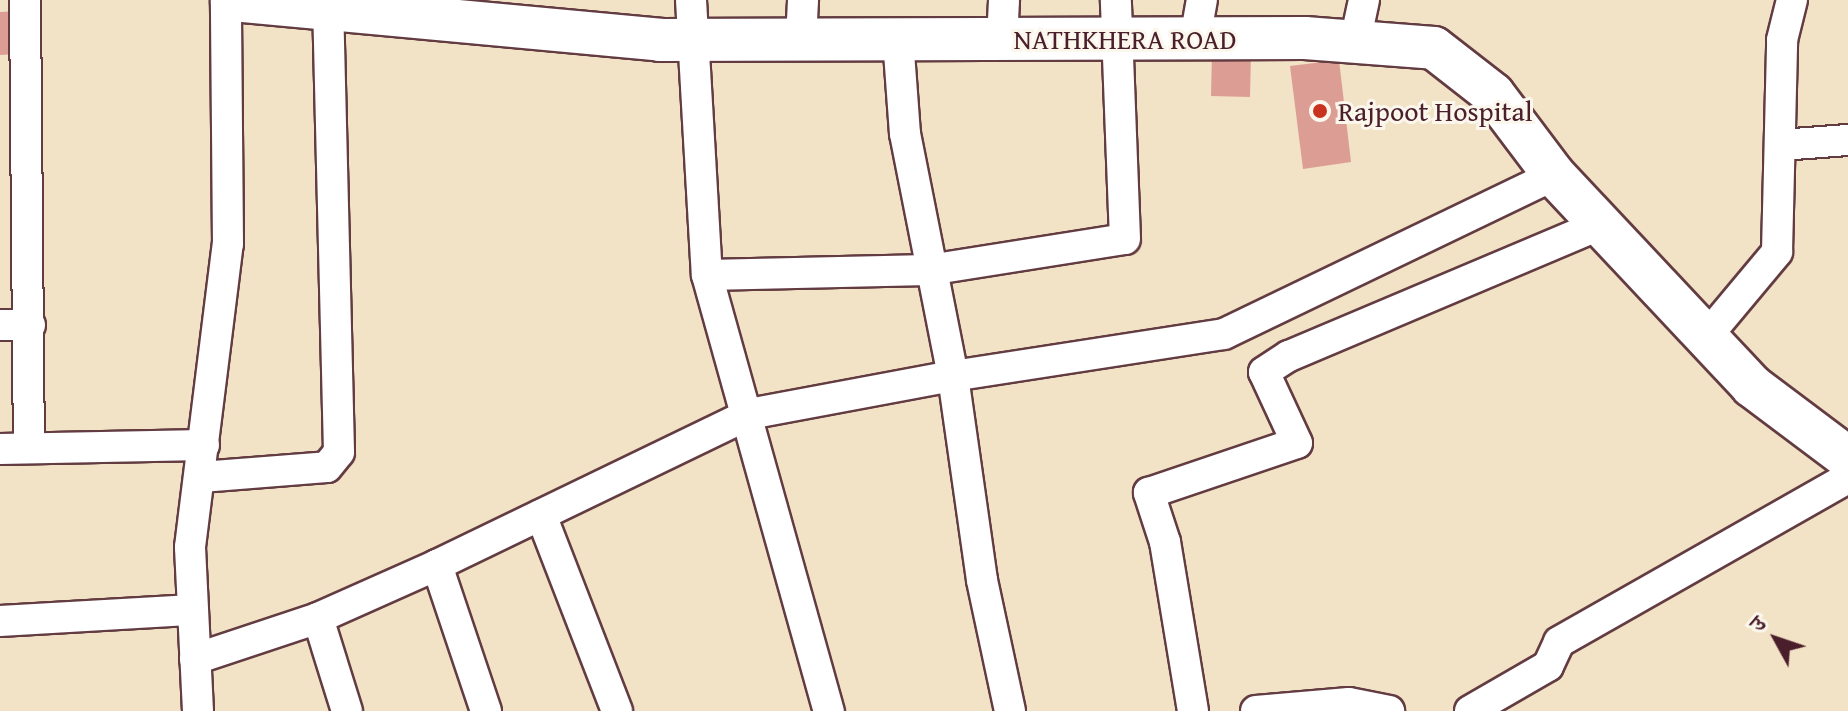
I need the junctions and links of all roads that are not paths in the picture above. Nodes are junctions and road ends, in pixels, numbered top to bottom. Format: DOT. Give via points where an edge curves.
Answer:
graph roads {
  1 [pos="25,0"];
  2 [pos="226,0"];
  3 [pos="232,0"];
  4 [pos="1364,0"];
  5 [pos="1792,0"];
  6 [pos="388,7"];
  7 [pos="328,9"];
  8 [pos="1118,19"];
  9 [pos="1199,19"];
  10 [pos="692,20"];
  11 [pos="802,20"];
  12 [pos="1003,20"];
  13 [pos="898,39"];
  14 [pos="1355,42"];
  15 [pos="1848,140"];
  16 [pos="1781,145"];
  17 [pos="1554,175"];
  18 [pos="1601,224"];
  19 [pos="929,270"];
  20 [pos="707,275"];
  21 [pos="15,325"];
  22 [pos="1706,337"];
  23 [pos="953,376"];
  24 [pos="749,414"];
  25 [pos="204,445"];
  26 [pos="15,448"];
  27 [pos="1848,458"];
  28 [pos="201,477"];
  29 [pos="1848,478"];
  30 [pos="541,515"];
  31 [pos="437,565"];
  32 [pos="193,610"];
  33 [pos="318,618"];
  34 [pos="0,621"];
  35 [pos="195,659"];
  36 [pos="198,711"];
  37 [pos="347,711"];
  38 [pos="486,711"];
  39 [pos="617,711"];
  40 [pos="829,711"];
  41 [pos="1010,711"];
  42 [pos="1193,711"];
  43 [pos="1256,711"];
  44 [pos="1389,711"];
  45 [pos="1470,711"];
  1 -- 21 [label="street"];
  2 -- 25 [label="street" via="228,244"];
  3 -- 7 [label="street, NATHKHERA ROAD"];
  4 -- 14 [label="street"];
  5 -- 16 [label="street" via="1782,40"];
  6 -- 7 [label="street, NATHKHERA ROAD"];
  6 -- 10 [label="street, NATHKHERA ROAD"];
  7 -- 28 [label="street" via="339,452 327,467"];
  8 -- 9 [label="street, NATHKHERA ROAD"];
  8 -- 12 [label="street, NATHKHERA ROAD"];
  8 -- 19 [label="street" via="1125,239"];
  9 -- 14 [label="street, NATHKHERA ROAD"];
  10 -- 11 [label="street, NATHKHERA ROAD"];
  10 -- 20 [label="street"];
  11 -- 13 [label="street, NATHKHERA ROAD"];
  12 -- 13 [label="street, NATHKHERA ROAD"];
  13 -- 19 [label="street"];
  14 -- 17 [label="street, NATHKHERA ROAD" via="1434,48 1493,94"];
  15 -- 16 [label="street"];
  16 -- 22 [label="street" via="1777,252"];
  17 -- 18 [label="street, NATHKHERA ROAD"];
  17 -- 23 [label="street" via="1224,334"];
  18 -- 22 [label="street, NATHKHERA ROAD"];
  18 -- 42 [label="street" via="1289,356 1264,372 1297,443 1149,493 1165,542"];
  19 -- 20 [label="street"];
  19 -- 23 [label="street"];
  20 -- 24 [label="street"];
  21 -- 26 [label="street"];
  22 -- 27 [label="street, NATHKHERA ROAD" via="1752,386"];
  23 -- 24 [label="street"];
  23 -- 41 [label="street" via="982,580"];
  24 -- 30 [label="street"];
  24 -- 40 [label="street"];
  25 -- 26 [label="street"];
  25 -- 28 [label="street"];
  28 -- 32 [label="street" via="190,547"];
  29 -- 45 [label="street" via="1559,642 1548,666"];
  30 -- 31 [label="street"];
  30 -- 39 [label="street"];
  31 -- 33 [label="street"];
  31 -- 38 [label="street"];
  32 -- 34 [label="street"];
  32 -- 35 [label="street"];
  33 -- 35 [label="street"];
  33 -- 37 [label="street"];
  35 -- 36 [label="street"];
  43 -- 44 [label="street" via="1349,703"];
}
